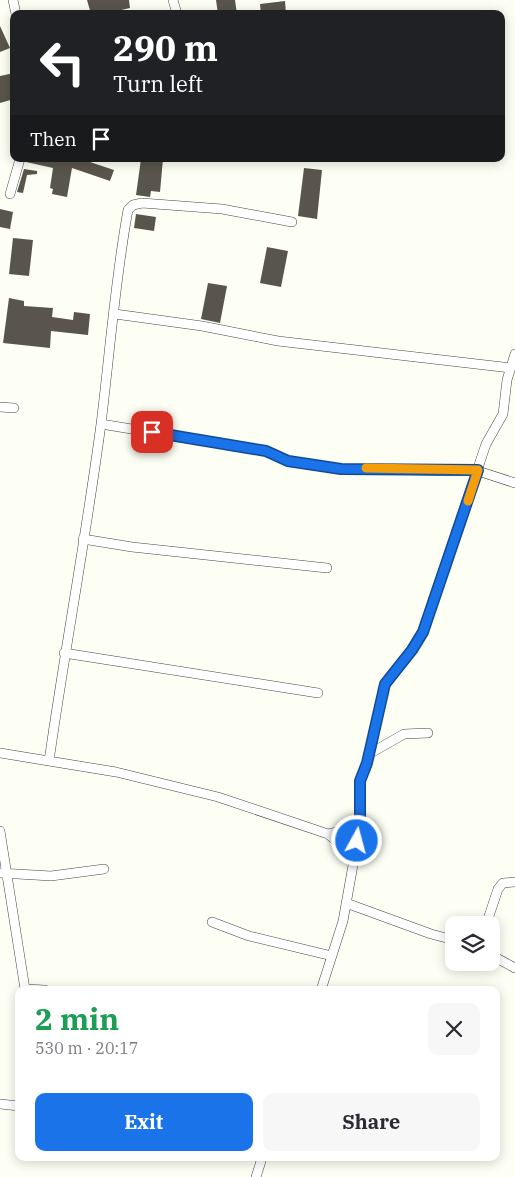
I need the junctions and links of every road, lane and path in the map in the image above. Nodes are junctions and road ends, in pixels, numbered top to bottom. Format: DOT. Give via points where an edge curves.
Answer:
graph roads {
  1 [pos="19,162"];
  2 [pos="10,194"];
  3 [pos="292,222"];
  4 [pos="115,314"];
  5 [pos="515,354"];
  6 [pos="510,368"];
  7 [pos="505,394"];
  8 [pos="515,397"];
  9 [pos="0,407"];
  10 [pos="14,408"];
  11 [pos="101,424"];
  12 [pos="478,470"];
  13 [pos="515,483"];
  14 [pos="83,539"];
  15 [pos="327,568"];
  16 [pos="64,653"];
  17 [pos="318,693"];
  18 [pos="428,733"];
  19 [pos="0,753"];
  20 [pos="369,754"];
  21 [pos="49,761"];
  22 [pos="360,826"];
  23 [pos="0,830"];
  24 [pos="328,834"];
  25 [pos="354,856"];
  26 [pos="104,870"];
  27 [pos="4,873"];
  28 [pos="515,882"];
  29 [pos="346,903"];
  30 [pos="489,916"];
  31 [pos="212,922"];
  32 [pos="445,938"];
  33 [pos="332,956"];
  34 [pos="500,960"];
  35 [pos="515,968"];
  36 [pos="24,986"];
  37 [pos="322,986"];
  38 [pos="0,1104"];
  39 [pos="15,1106"];
  40 [pos="261,1161"];
  41 [pos="256,1177"];
  1 -- 2 [label="street"];
  3 -- 4 [label="street" via="222,209 133,205 128,210 119,260"];
  4 -- 6 [label="street" via="278,341"];
  4 -- 11 [label="street"];
  5 -- 6 [label="street"];
  6 -- 7 [label="street"];
  7 -- 8 [label="street"];
  7 -- 12 [label="street" via="503,414 486,444"];
  9 -- 10 [label="street"];
  11 -- 12 [label="street" via="266,451 288,461 341,469"];
  11 -- 14 [label="street"];
  12 -- 13 [label="street"];
  12 -- 20 [label="street" via="423,632 385,684"];
  14 -- 15 [label="street"];
  14 -- 16 [label="street"];
  16 -- 17 [label="street"];
  16 -- 21 [label="street"];
  18 -- 20 [label="street" via="404,734"];
  19 -- 21 [label="street"];
  20 -- 22 [label="street" via="360,781"];
  21 -- 24 [label="street" via="116,772 218,797"];
  22 -- 24 [label="street"];
  22 -- 25 [label="street"];
  23 -- 27 [label="street"];
  24 -- 25 [label="street"];
  25 -- 29 [label="street"];
  26 -- 27 [label="street" via="51,876"];
  27 -- 36 [label="street"];
  28 -- 30 [label="street" via="503,883 498,889"];
  29 -- 32 [label="street"];
  29 -- 33 [label="street"];
  31 -- 33 [label="street" via="250,936"];
  33 -- 37 [label="street"];
  34 -- 35 [label="street"];
  38 -- 39 [label="street"];
  40 -- 41 [label="street"];
}
